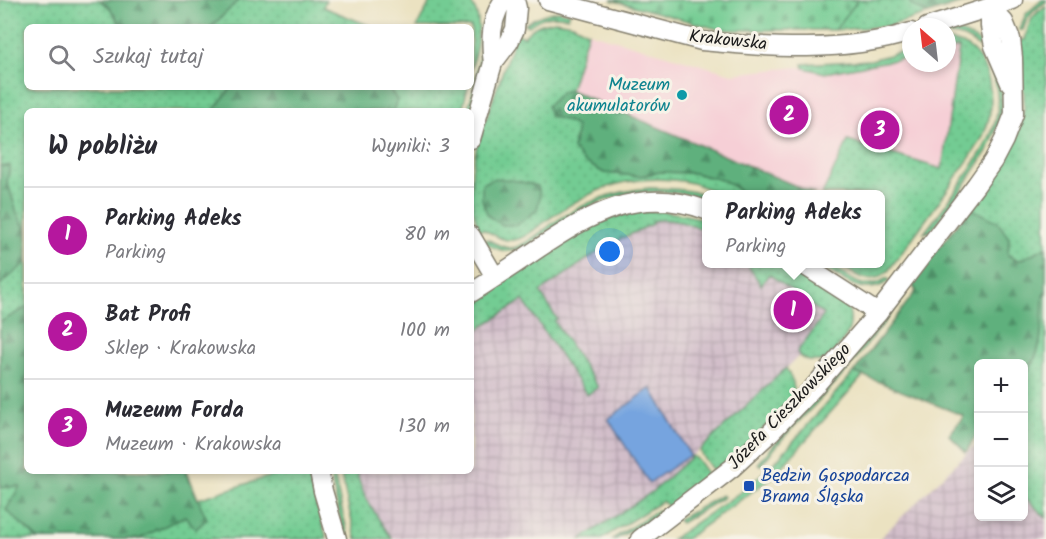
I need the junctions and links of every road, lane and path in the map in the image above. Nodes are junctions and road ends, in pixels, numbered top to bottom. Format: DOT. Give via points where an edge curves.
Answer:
graph roads {
  1 [pos="504,0"];
  2 [pos="515,0"];
  3 [pos="549,0"];
  4 [pos="1013,0"];
  5 [pos="990,7"];
  6 [pos="955,18"];
  7 [pos="902,35"];
  8 [pos="493,63"];
  9 [pos="474,129"];
  10 [pos="702,209"];
  11 [pos="474,241"];
  12 [pos="808,268"];
  13 [pos="495,278"];
  14 [pos="474,291"];
  15 [pos="878,313"];
  16 [pos="320,474"];
  17 [pos="337,539"];
  18 [pos="640,539"];
  1 -- 8 [label="street" via="494,21"];
  2 -- 8 [label="street" via="515,29"];
  3 -- 7 [label="street, Krakowska" via="702,41 727,44 842,46"];
  4 -- 5 [label="street"];
  5 -- 6 [label="street"];
  5 -- 15 [label="street, Józefa Cieszkowskiego" via="1004,22 1011,39 1014,114 993,161"];
  8 -- 9 [label="street"];
  10 -- 13 [label="street" via="655,201 618,206 582,221"];
  11 -- 13 [label="street"];
  12 -- 15 [label="street"];
  13 -- 14 [label="street"];
  15 -- 18 [label="street, Józefa Cieszkowskiego" via="771,432 732,468"];
  16 -- 17 [label="street"];
}
